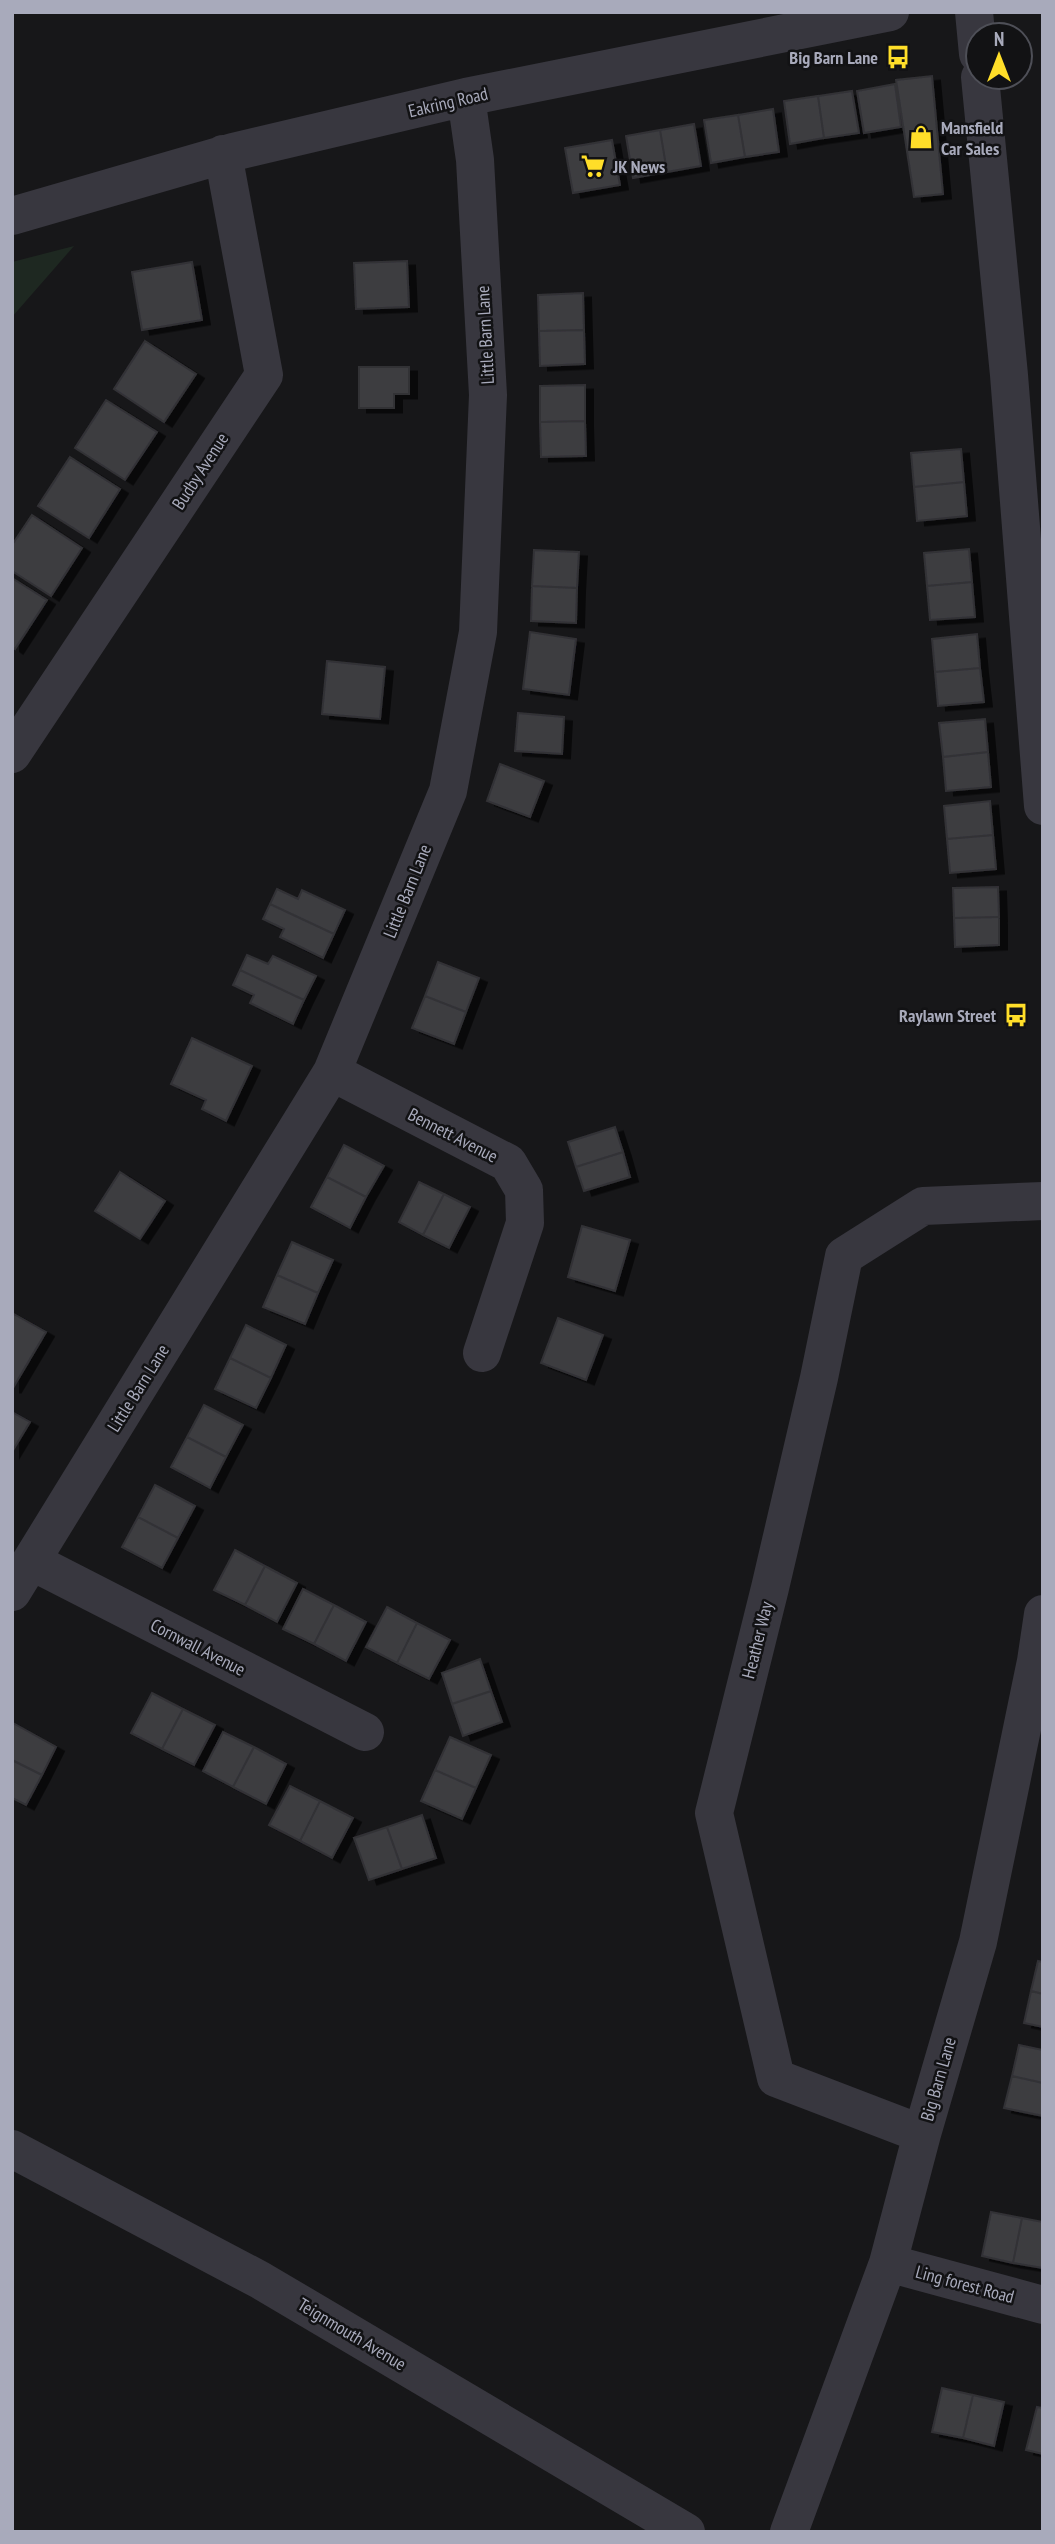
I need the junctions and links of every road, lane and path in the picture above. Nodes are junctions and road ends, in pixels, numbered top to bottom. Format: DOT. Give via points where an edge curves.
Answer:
graph roads {
  1 [pos="890,12"];
  2 [pos="981,91"];
  3 [pos="466,97"];
  4 [pos="223,154"];
  5 [pos="12,216"];
  6 [pos="12,754"];
  7 [pos="1043,806"];
  8 [pos="332,1072"];
  9 [pos="1043,1201"];
  10 [pos="482,1353"];
  11 [pos="22,1577"];
  12 [pos="1043,1614"];
  13 [pos="365,1732"];
  14 [pos="922,2134"];
  15 [pos="12,2149"];
  16 [pos="888,2263"];
  17 [pos="1043,2305"];
  18 [pos="686,2532"];
  19 [pos="789,2532"];
  1 -- 3 [label="street, Eakring Road"];
  2 -- 7 [label="street" via="1010,382"];
  3 -- 4 [label="street, Eakring Road"];
  3 -- 8 [label="street, Little Barn Lane" via="475,160 488,395 478,632 448,791"];
  4 -- 5 [label="street, Eakring Road"];
  4 -- 6 [label="street, Budby Avenue" via="264,375"];
  8 -- 10 [label="street, Bennett Avenue" via="508,1163 524,1191 525,1223"];
  8 -- 11 [label="street, Little Barn Lane"];
  9 -- 14 [label="street, Heather Way" via="923,1206 844,1256 774,1575 714,1813 776,2078"];
  11 -- 13 [label="street, Cornwall Avenue"];
  12 -- 14 [label="street, Big Barn Lane" via="978,1942"];
  14 -- 16 [label="street, Big Barn Lane"];
  15 -- 18 [label="street, Teignmouth Avenue" via="260,2280"];
  16 -- 17 [label="street, Ling forest Road"];
  16 -- 19 [label="street, Big Barn Lane"];
}
